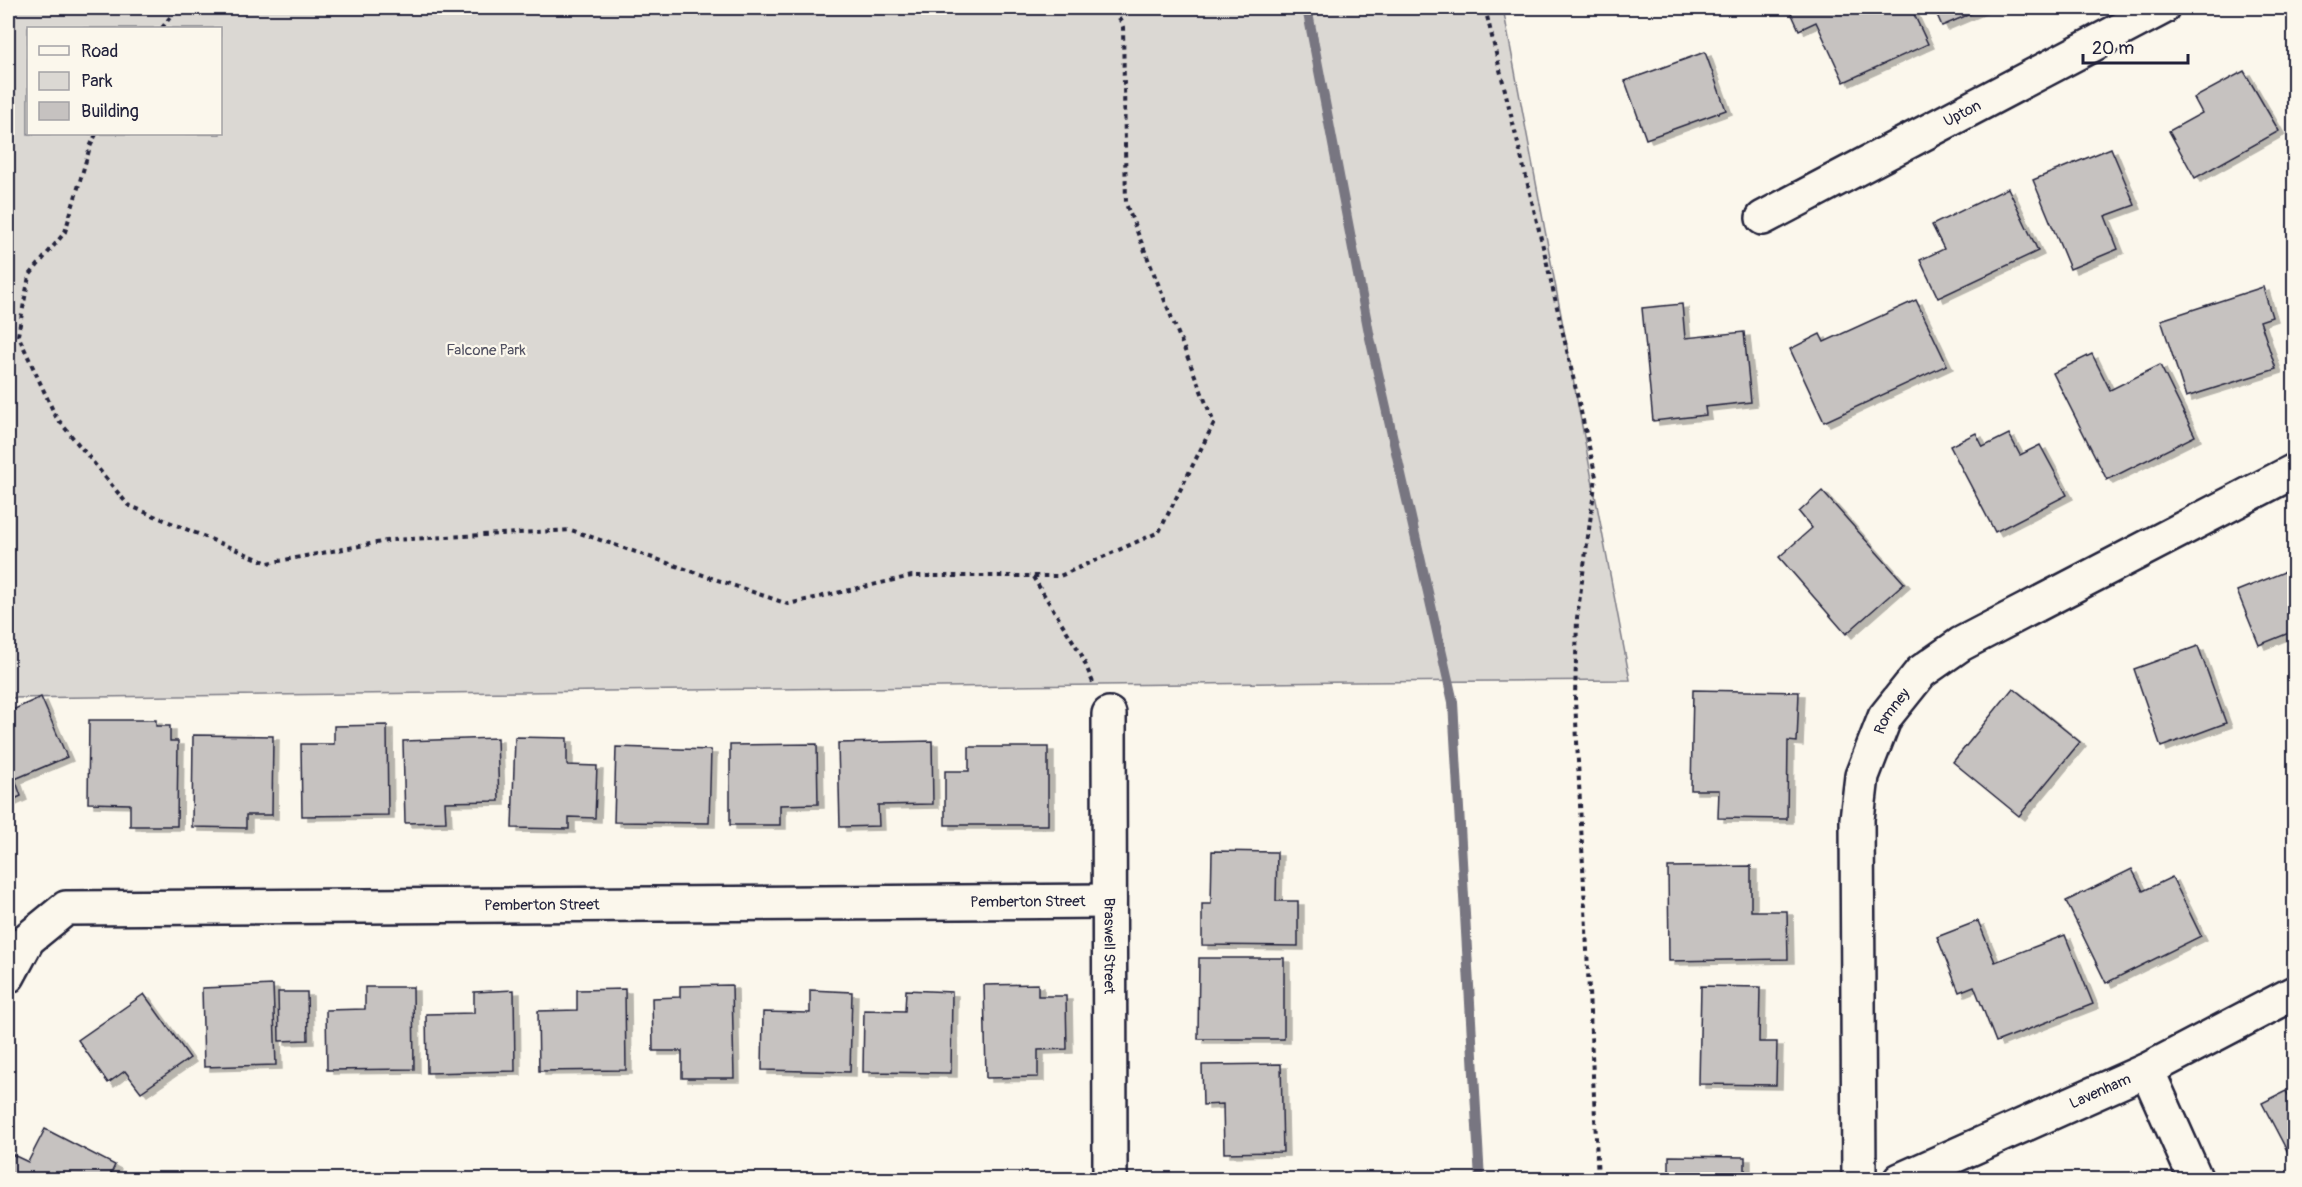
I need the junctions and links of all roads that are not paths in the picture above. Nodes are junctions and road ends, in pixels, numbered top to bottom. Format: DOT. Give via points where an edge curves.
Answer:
graph roads {
  1 [pos="2162,8"];
  2 [pos="1763,218"];
  3 [pos="2295,471"];
  4 [pos="1109,714"];
  5 [pos="1109,901"];
  6 [pos="8,976"];
  7 [pos="2295,993"];
  8 [pos="2147,1070"];
  9 [pos="1110,1179"];
  10 [pos="1859,1179"];
  11 [pos="1900,1179"];
  12 [pos="2196,1179"];
  1 -- 2 [label="street, Upton"];
  3 -- 10 [label="street, Romney" via="1961,644 1921,672 1885,717 1862,776 1857,819"];
  4 -- 5 [label="street, Braswell Street"];
  5 -- 6 [label="street, Pemberton Street" via="92,906 66,908 58,914 28,939"];
  5 -- 9 [label="street, Braswell Street"];
  7 -- 8 [label="street, Lavenham"];
  8 -- 11 [label="street, Lavenham"];
  8 -- 12 [label="street"];
}
